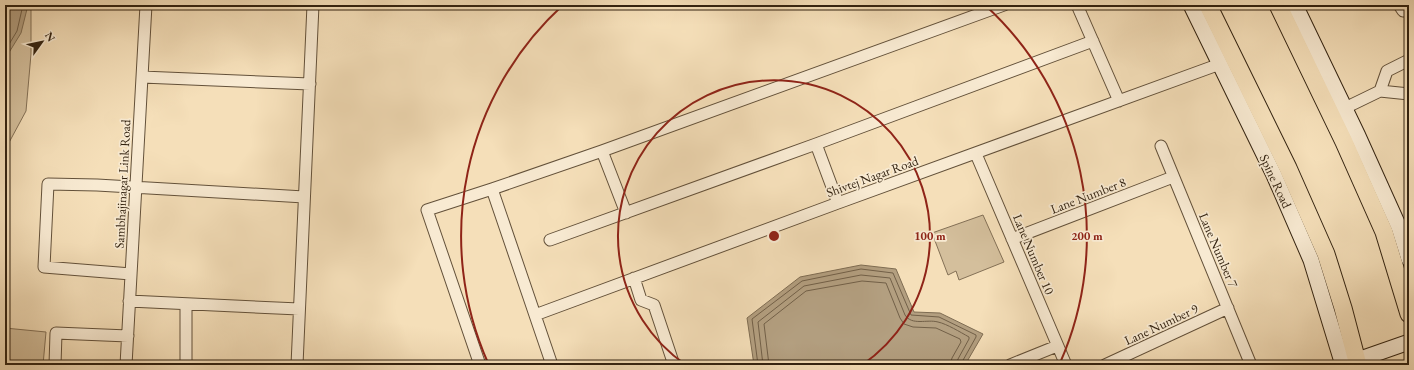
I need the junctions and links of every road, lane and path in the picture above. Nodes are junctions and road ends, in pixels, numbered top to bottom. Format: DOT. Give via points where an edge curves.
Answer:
graph roads {
  1 [pos="146,5"];
  2 [pos="313,5"];
  3 [pos="1004,5"];
  4 [pos="1077,5"];
  5 [pos="1191,5"];
  6 [pos="1208,5"];
  7 [pos="1278,5"];
  8 [pos="1295,5"];
  9 [pos="1399,5"];
  10 [pos="1409,10"];
  11 [pos="1093,41"];
  12 [pos="1409,60"];
  13 [pos="1220,64"];
  14 [pos="142,77"];
  15 [pos="310,84"];
  16 [pos="1380,91"];
  17 [pos="1409,94"];
  18 [pos="1119,101"];
  19 [pos="1345,108"];
  20 [pos="816,144"];
  21 [pos="1161,146"];
  22 [pos="602,151"];
  23 [pos="976,154"];
  24 [pos="1173,177"];
  25 [pos="136,187"];
  26 [pos="492,189"];
  27 [pos="304,197"];
  28 [pos="838,203"];
  29 [pos="626,213"];
  30 [pos="1012,239"];
  31 [pos="550,240"];
  32 [pos="1409,259"];
  33 [pos="131,274"];
  34 [pos="634,278"];
  35 [pos="129,301"];
  36 [pos="186,304"];
  37 [pos="1228,308"];
  38 [pos="299,309"];
  39 [pos="1409,314"];
  40 [pos="535,315"];
  41 [pos="128,336"];
  42 [pos="1409,342"];
  43 [pos="1057,346"];
  44 [pos="1350,364"];
  45 [pos="55,365"];
  46 [pos="126,365"];
  47 [pos="186,365"];
  48 [pos="296,365"];
  49 [pos="480,365"];
  50 [pos="552,365"];
  51 [pos="674,365"];
  52 [pos="1010,365"];
  53 [pos="1066,365"];
  54 [pos="1106,365"];
  55 [pos="1252,365"];
  1 -- 14 [label="street, Sambhajinagar Link Road"];
  2 -- 15 [label="street"];
  3 -- 22 [label="street"];
  4 -- 11 [label="street"];
  5 -- 13 [label="street, Spine Road"];
  6 -- 44 [label="main road, Spine Road" via="1288,168 1326,254"];
  7 -- 39 [label="main road" via="1384,232"];
  8 -- 19 [label="street"];
  9 -- 10 [label="street" via="1403,11"];
  11 -- 18 [label="street"];
  11 -- 20 [label="street"];
  12 -- 16 [label="street" via="1387,71"];
  13 -- 18 [label="street, Shivtej Nagar Road"];
  13 -- 44 [label="street, Spine Road" via="1274,175 1311,260"];
  14 -- 15 [label="street"];
  14 -- 25 [label="street, Sambhajinagar Link Road"];
  15 -- 27 [label="street"];
  16 -- 17 [label="street"];
  16 -- 19 [label="street"];
  18 -- 23 [label="street, Shivtej Nagar Road"];
  19 -- 32 [label="street" via="1399,227"];
  20 -- 28 [label="street"];
  20 -- 29 [label="street"];
  21 -- 24 [label="street, Lane Number 7"];
  22 -- 26 [label="street"];
  22 -- 29 [label="street"];
  23 -- 28 [label="street, Shivtej Nagar Road"];
  23 -- 30 [label="street, Lane Number 10"];
  24 -- 30 [label="street, Lane Number 8"];
  24 -- 37 [label="street, Lane Number 7"];
  25 -- 27 [label="street"];
  25 -- 33 [label="street, Sambhajinagar Link Road"];
  25 -- 33 [label="street" via="48,184 44,267"];
  26 -- 40 [label="street"];
  26 -- 49 [label="street" via="427,210"];
  27 -- 38 [label="street"];
  28 -- 34 [label="street, Shivtej Nagar Road"];
  29 -- 31 [label="street"];
  30 -- 43 [label="street, Lane Number 10"];
  33 -- 35 [label="street, Sambhajinagar Link Road"];
  34 -- 40 [label="street, Shivtej Nagar Road"];
  34 -- 51 [label="street" via="641,300 654,305"];
  35 -- 36 [label="street"];
  35 -- 41 [label="street, Sambhajinagar Link Road"];
  36 -- 38 [label="street"];
  36 -- 47 [label="street"];
  37 -- 54 [label="street, Lane Number 9"];
  37 -- 55 [label="street, Lane Number 7"];
  38 -- 48 [label="street"];
  40 -- 50 [label="street"];
  41 -- 45 [label="street" via="56,334"];
  41 -- 46 [label="street, Sambhajinagar Link Road"];
  42 -- 44 [label="street"];
  43 -- 52 [label="street"];
  43 -- 53 [label="street, Lane Number 10"];
}
